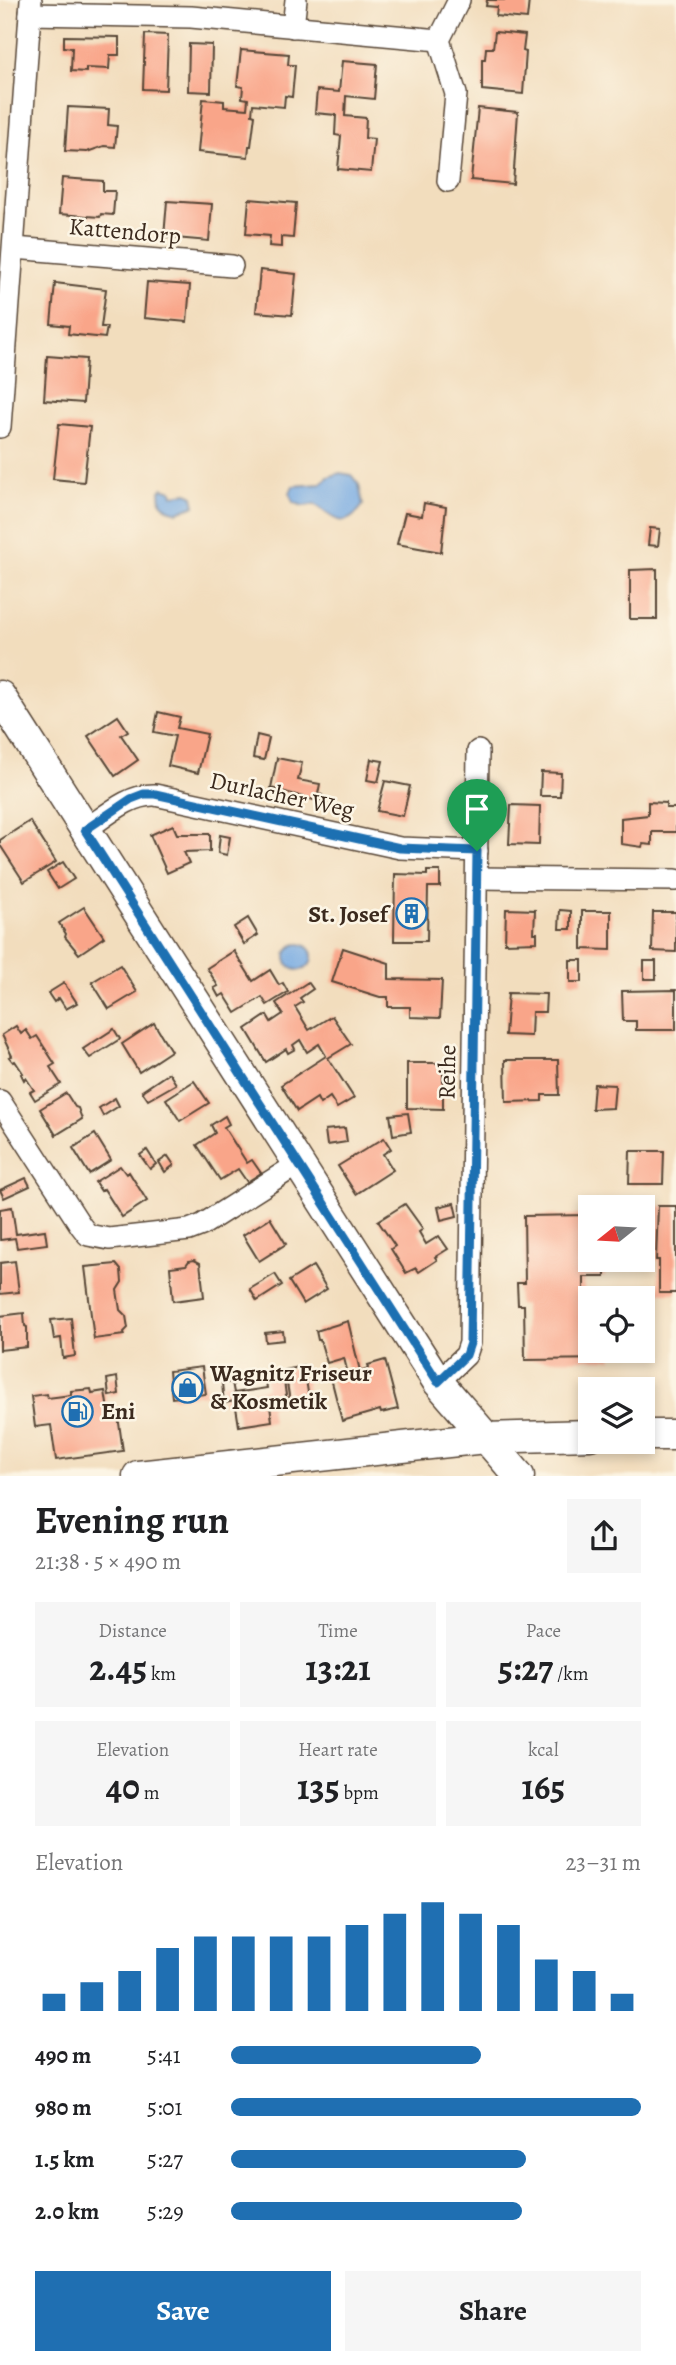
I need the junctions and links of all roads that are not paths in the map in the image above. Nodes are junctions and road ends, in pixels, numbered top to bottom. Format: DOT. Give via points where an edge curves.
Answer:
graph roads {
  1 [pos="296,0"];
  2 [pos="459,0"];
  3 [pos="30,7"];
  4 [pos="293,27"];
  5 [pos="439,40"];
  6 [pos="447,181"];
  7 [pos="14,248"];
  8 [pos="232,266"];
  9 [pos="0,427"];
  10 [pos="0,696"];
  11 [pos="478,751"];
  12 [pos="85,830"];
  13 [pos="477,851"];
  14 [pos="477,878"];
  15 [pos="676,880"];
  16 [pos="0,1101"];
  17 [pos="298,1164"];
  18 [pos="438,1382"];
  19 [pos="578,1435"];
  20 [pos="655,1435"];
  21 [pos="676,1435"];
  22 [pos="485,1438"];
  23 [pos="138,1476"];
  24 [pos="519,1476"];
  1 -- 4 [label="street"];
  2 -- 5 [label="street"];
  3 -- 4 [label="street"];
  3 -- 7 [label="street"];
  4 -- 5 [label="street"];
  5 -- 6 [label="street" via="456,94"];
  7 -- 8 [label="street, Kattendorp"];
  7 -- 9 [label="street"];
  10 -- 12 [label="main road"];
  11 -- 13 [label="street, Reihe"];
  12 -- 13 [label="street, Durlacher Weg" via="131,799 155,794 400,848"];
  12 -- 17 [label="main road"];
  13 -- 14 [label="street, Reihe"];
  14 -- 15 [label="street"];
  14 -- 18 [label="street, Reihe" via="470,1343 466,1355"];
  16 -- 17 [label="street" via="88,1235 109,1239 189,1230"];
  17 -- 18 [label="main road"];
  18 -- 22 [label="main road"];
  19 -- 22 [label="main road"];
  20 -- 21 [label="main road"];
  22 -- 23 [label="main road"];
  22 -- 24 [label="main road"];
}
